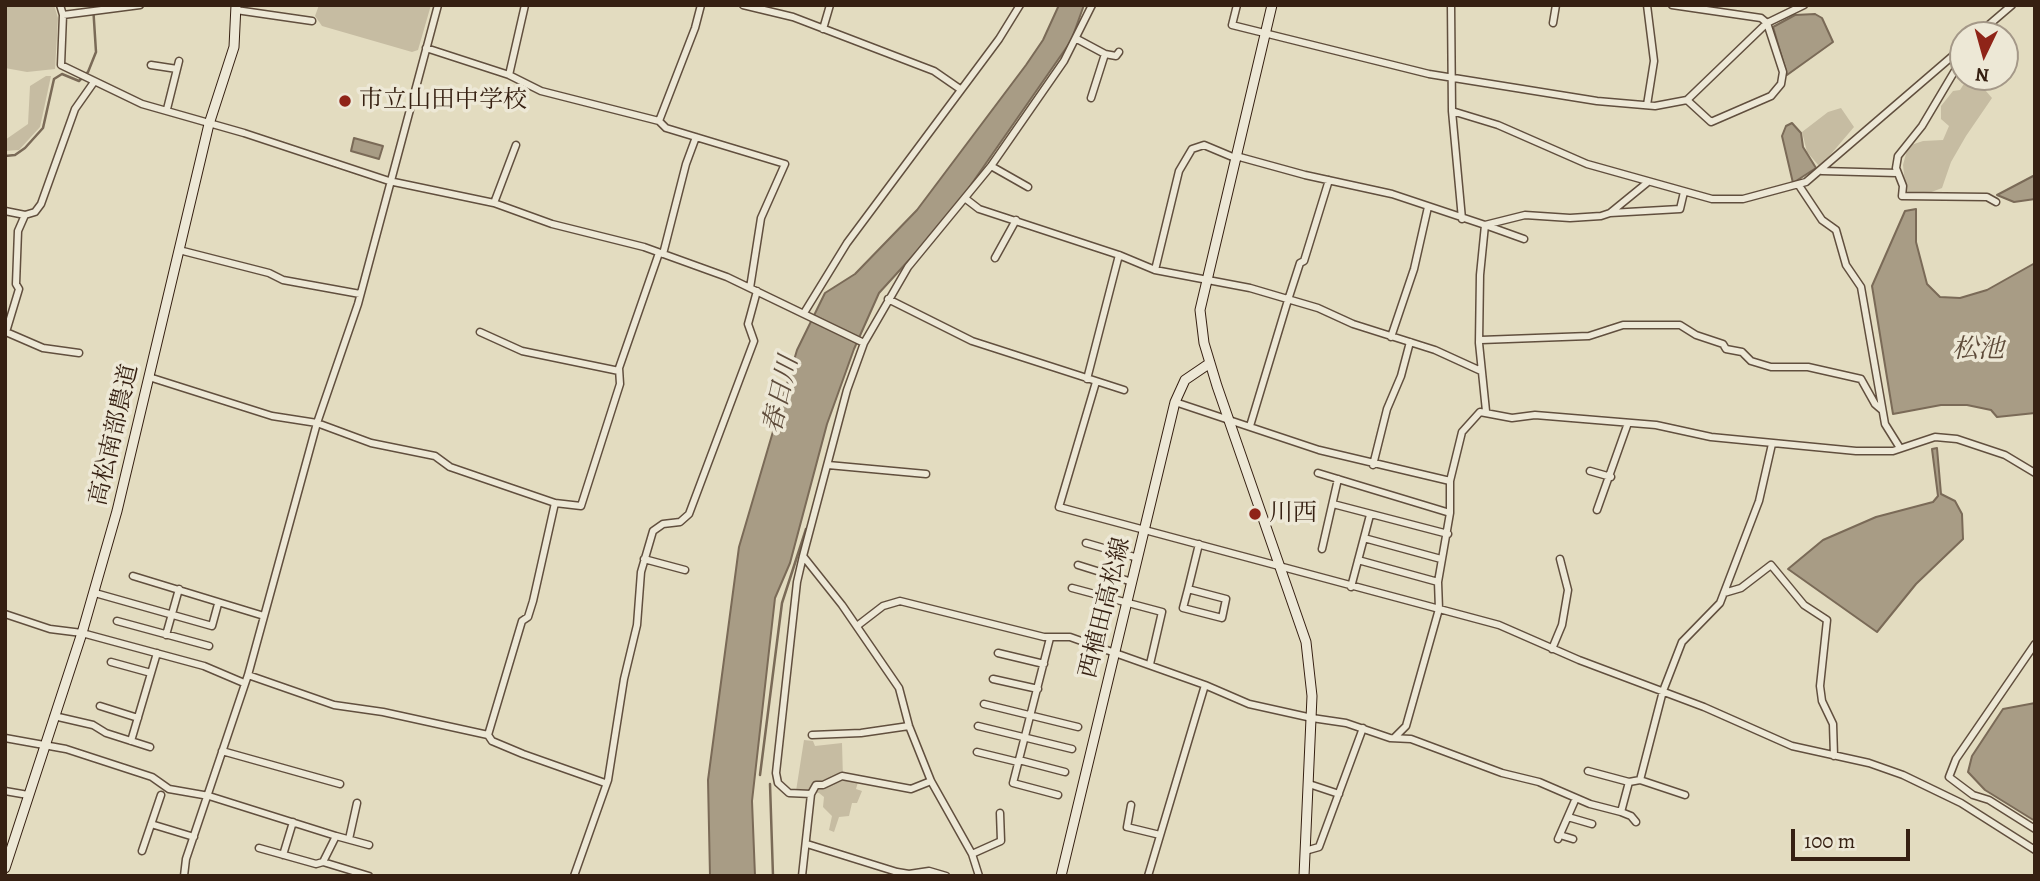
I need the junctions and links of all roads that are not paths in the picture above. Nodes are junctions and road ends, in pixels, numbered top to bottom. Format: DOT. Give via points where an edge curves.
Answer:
graph roads {
  1 [pos="60,5"];
  2 [pos="140,5"];
  3 [pos="438,5"];
  4 [pos="525,5"];
  5 [pos="701,5"];
  6 [pos="743,5"];
  7 [pos="830,5"];
  8 [pos="1020,5"];
  9 [pos="1092,5"];
  10 [pos="1237,5"];
  11 [pos="1272,5"];
  12 [pos="1451,5"];
  13 [pos="1556,5"];
  14 [pos="1647,5"];
  15 [pos="1672,5"];
  16 [pos="1804,5"];
  17 [pos="2012,5"];
  18 [pos="131,7"];
  19 [pos="236,7"];
  20 [pos="63,15"];
  21 [pos="312,21"];
  22 [pos="1993,21"];
  23 [pos="1553,23"];
  24 [pos="1767,23"];
  25 [pos="823,29"];
  26 [pos="1266,31"];
  27 [pos="1077,39"];
  28 [pos="426,48"];
  29 [pos="1119,52"];
  30 [pos="1105,54"];
  31 [pos="1949,63"];
  32 [pos="151,65"];
  33 [pos="509,75"];
  34 [pos="1949,77"];
  35 [pos="87,78"];
  36 [pos="1453,78"];
  37 [pos="960,89"];
  38 [pos="1091,98"];
  39 [pos="1687,100"];
  40 [pos="1647,105"];
  41 [pos="167,109"];
  42 [pos="1452,111"];
  43 [pos="659,121"];
  44 [pos="209,124"];
  45 [pos="696,137"];
  46 [pos="516,145"];
  47 [pos="1235,157"];
  48 [pos="992,166"];
  49 [pos="1821,171"];
  50 [pos="1897,173"];
  51 [pos="1329,180"];
  52 [pos="389,181"];
  53 [pos="1648,182"];
  54 [pos="1028,187"];
  55 [pos="1800,187"];
  56 [pos="1684,192"];
  57 [pos="966,199"];
  58 [pos="1996,202"];
  59 [pos="494,203"];
  60 [pos="1428,207"];
  61 [pos="5,211"];
  62 [pos="1610,213"];
  63 [pos="25,215"];
  64 [pos="1462,219"];
  65 [pos="1016,220"];
  66 [pos="1485,225"];
  67 [pos="1524,239"];
  68 [pos="179,250"];
  69 [pos="661,254"];
  70 [pos="1119,255"];
  71 [pos="995,258"];
  72 [pos="1155,270"];
  73 [pos="1205,279"];
  74 [pos="753,289"];
  75 [pos="360,295"];
  76 [pos="888,299"];
  77 [pos="1288,300"];
  78 [pos="805,314"];
  79 [pos="6,332"];
  80 [pos="480,332"];
  81 [pos="1391,337"];
  82 [pos="1482,340"];
  83 [pos="862,342"];
  84 [pos="1410,342"];
  85 [pos="79,353"];
  86 [pos="1210,363"];
  87 [pos="619,371"];
  88 [pos="1481,372"];
  89 [pos="149,377"];
  90 [pos="1087,379"];
  91 [pos="1096,382"];
  92 [pos="1124,390"];
  93 [pos="1175,402"];
  94 [pos="1882,410"];
  95 [pos="1486,411"];
  96 [pos="1228,418"];
  97 [pos="317,423"];
  98 [pos="1628,423"];
  99 [pos="1250,426"];
  100 [pos="1772,444"];
  101 [pos="1900,448"];
  102 [pos="828,465"];
  103 [pos="1373,465"];
  104 [pos="1590,471"];
  105 [pos="1318,473"];
  106 [pos="2035,473"];
  107 [pos="926,474"];
  108 [pos="1611,477"];
  109 [pos="1338,479"];
  110 [pos="1450,481"];
  111 [pos="555,503"];
  112 [pos="1333,504"];
  113 [pos="1597,510"];
  114 [pos="1450,513"];
  115 [pos="1370,515"];
  116 [pos="1144,532"];
  117 [pos="1448,534"];
  118 [pos="1364,538"];
  119 [pos="1086,543"];
  120 [pos="1199,544"];
  121 [pos="1322,549"];
  122 [pos="803,556"];
  123 [pos="1138,558"];
  124 [pos="644,559"];
  125 [pos="1441,559"];
  126 [pos="1560,559"];
  127 [pos="1358,560"];
  128 [pos="1079,565"];
  129 [pos="1281,566"];
  130 [pos="685,570"];
  131 [pos="133,576"];
  132 [pos="1132,582"];
  133 [pos="1438,582"];
  134 [pos="1072,587"];
  135 [pos="1351,587"];
  136 [pos="179,589"];
  137 [pos="1188,589"];
  138 [pos="94,593"];
  139 [pos="1724,593"];
  140 [pos="1127,602"];
  141 [pos="218,604"];
  142 [pos="1439,609"];
  143 [pos="5,614"];
  144 [pos="172,614"];
  145 [pos="264,616"];
  146 [pos="117,621"];
  147 [pos="857,626"];
  148 [pos="82,633"];
  149 [pos="166,635"];
  150 [pos="1051,638"];
  151 [pos="2035,644"];
  152 [pos="209,646"];
  153 [pos="1552,649"];
  154 [pos="1114,652"];
  155 [pos="156,653"];
  156 [pos="998,653"];
  157 [pos="111,662"];
  158 [pos="1044,664"];
  159 [pos="1150,664"];
  160 [pos="151,673"];
  161 [pos="248,675"];
  162 [pos="993,679"];
  163 [pos="244,683"];
  164 [pos="1205,685"];
  165 [pos="1038,689"];
  166 [pos="1663,691"];
  167 [pos="984,704"];
  168 [pos="100,706"];
  169 [pos="1032,714"];
  170 [pos="54,716"];
  171 [pos="138,718"];
  172 [pos="1312,719"];
  173 [pos="909,726"];
  174 [pos="978,726"];
  175 [pos="1406,726"];
  176 [pos="1078,727"];
  177 [pos="1363,728"];
  178 [pos="812,735"];
  179 [pos="488,736"];
  180 [pos="1025,737"];
  181 [pos="5,738"];
  182 [pos="1394,738"];
  183 [pos="1410,739"];
  184 [pos="131,741"];
  185 [pos="44,747"];
  186 [pos="150,747"];
  187 [pos="1072,749"];
  188 [pos="222,751"];
  189 [pos="977,752"];
  190 [pos="1834,756"];
  191 [pos="1018,761"];
  192 [pos="1588,771"];
  193 [pos="1065,772"];
  194 [pos="1640,780"];
  195 [pos="931,781"];
  196 [pos="1629,782"];
  197 [pos="605,783"];
  198 [pos="340,784"];
  199 [pos="1309,784"];
  200 [pos="5,791"];
  201 [pos="811,794"];
  202 [pos="1339,794"];
  203 [pos="29,795"];
  204 [pos="161,795"];
  205 [pos="1058,795"];
  206 [pos="1685,795"];
  207 [pos="209,796"];
  208 [pos="1576,798"];
  209 [pos="357,803"];
  210 [pos="1131,805"];
  211 [pos="1620,812"];
  212 [pos="1000,813"];
  213 [pos="1568,817"];
  214 [pos="293,822"];
  215 [pos="1636,822"];
  216 [pos="151,824"];
  217 [pos="1592,824"];
  218 [pos="2035,829"];
  219 [pos="1160,835"];
  220 [pos="336,836"];
  221 [pos="194,837"];
  222 [pos="349,839"];
  223 [pos="1573,839"];
  224 [pos="807,844"];
  225 [pos="369,845"];
  226 [pos="259,848"];
  227 [pos="2035,850"];
  228 [pos="142,851"];
  229 [pos="1305,851"];
  230 [pos="972,854"];
  231 [pos="283,855"];
  232 [pos="323,862"];
  233 [pos="5,868"];
  234 [pos="184,876"];
  235 [pos="369,876"];
  236 [pos="574,876"];
  237 [pos="802,876"];
  238 [pos="946,876"];
  239 [pos="979,876"];
  240 [pos="1061,876"];
  241 [pos="1148,876"];
  242 [pos="1304,876"];
  1 -- 20 [label="street"];
  2 -- 18 [label="street"];
  3 -- 28 [label="street"];
  4 -- 33 [label="street"];
  5 -- 43 [label="street"];
  6 -- 25 [label="street"];
  7 -- 25 [label="street"];
  8 -- 37 [label="street"];
  9 -- 27 [label="street"];
  10 -- 26 [label="street" via="1232,24"];
  11 -- 26 [label="main road"];
  12 -- 36 [label="street"];
  13 -- 23 [label="street"];
  14 -- 40 [label="street" via="1654,61"];
  15 -- 24 [label="street"];
  16 -- 24 [label="street"];
  17 -- 22 [label="street"];
  18 -- 20 [label="street"];
  19 -- 21 [label="street"];
  19 -- 44 [label="main road, 高松南部農道" via="234,47"];
  20 -- 35 [label="street" via="61,65"];
  24 -- 39 [label="street"];
  24 -- 39 [label="street" via="1783,72 1777,91 1711,122"];
  25 -- 37 [label="street" via="934,71"];
  26 -- 36 [label="street"];
  26 -- 47 [label="main road"];
  27 -- 30 [label="street"];
  27 -- 48 [label="street"];
  28 -- 33 [label="street"];
  28 -- 52 [label="street"];
  29 -- 30 [label="street" via="1116,56"];
  30 -- 38 [label="street"];
  31 -- 49 [label="street"];
  32 -- 41 [label="street" via="178,65"];
  33 -- 43 [label="street" via="541,91"];
  34 -- 50 [label="street" via="1922,127 1898,156"];
  35 -- 41 [label="street" via="142,104"];
  35 -- 63 [label="street" via="41,204"];
  36 -- 40 [label="street"];
  36 -- 42 [label="street"];
  37 -- 78 [label="street" via="847,243"];
  39 -- 40 [label="street"];
  41 -- 44 [label="street"];
  42 -- 53 [label="street" via="1498,125 1587,164"];
  42 -- 64 [label="street"];
  43 -- 45 [label="street" via="666,128"];
  44 -- 52 [label="street"];
  44 -- 68 [label="main road, 高松南部農道"];
  45 -- 69 [label="street"];
  45 -- 74 [label="street" via="785,164 761,218"];
  46 -- 59 [label="street"];
  47 -- 51 [label="street"];
  47 -- 72 [label="street" via="1204,145 1192,149 1176,183"];
  47 -- 73 [label="main road"];
  48 -- 54 [label="street"];
  48 -- 57 [label="street"];
  49 -- 50 [label="street"];
  49 -- 56 [label="street" via="1793,187 1743,199 1712,199"];
  50 -- 58 [label="street" via="1902,196 1908,198 1987,197"];
  51 -- 60 [label="street"];
  51 -- 77 [label="street"];
  52 -- 59 [label="street"];
  52 -- 75 [label="street"];
  53 -- 56 [label="street"];
  53 -- 62 [label="street"];
  55 -- 94 [label="street" via="1822,220 1836,230 1846,265 1861,287"];
  56 -- 62 [label="street" via="1680,209"];
  57 -- 65 [label="street" via="979,209"];
  57 -- 76 [label="street" via="908,267"];
  59 -- 69 [label="street"];
  60 -- 64 [label="street"];
  60 -- 81 [label="street" via="1414,269"];
  61 -- 63 [label="street"];
  62 -- 66 [label="street" via="1582,218 1525,215"];
  63 -- 79 [label="street" via="18,232 19,289"];
  64 -- 66 [label="street"];
  65 -- 70 [label="street"];
  65 -- 71 [label="street"];
  66 -- 67 [label="street"];
  66 -- 82 [label="street" via="1480,275"];
  68 -- 75 [label="street" via="298,284"];
  68 -- 89 [label="main road, 高松南部農道"];
  69 -- 74 [label="street"];
  69 -- 87 [label="street"];
  70 -- 72 [label="street"];
  70 -- 90 [label="street"];
  72 -- 73 [label="street"];
  73 -- 77 [label="street"];
  73 -- 86 [label="main road" via="1201,326"];
  74 -- 78 [label="street"];
  74 -- 124 [label="street" via="748,324 754,341 690,514 680,522 657,527"];
  75 -- 97 [label="street"];
  76 -- 83 [label="street"];
  76 -- 90 [label="street" via="972,341"];
  77 -- 81 [label="street"];
  77 -- 99 [label="street"];
  78 -- 83 [label="street"];
  79 -- 85 [label="street" via="43,348"];
  80 -- 87 [label="street" via="522,351"];
  81 -- 84 [label="street"];
  82 -- 88 [label="street"];
  82 -- 94 [label="street" via="1589,336 1623,325 1680,325 1771,367 1808,367 1861,379"];
  83 -- 102 [label="street"];
  84 -- 88 [label="street"];
  84 -- 103 [label="street"];
  86 -- 93 [label="main road, 西植田高松線" via="1185,380"];
  86 -- 96 [label="main road"];
  87 -- 111 [label="street" via="620,384 580,506"];
  88 -- 95 [label="street"];
  89 -- 97 [label="street" via="272,416"];
  89 -- 138 [label="main road, 高松南部農道"];
  90 -- 91 [label="street"];
  91 -- 92 [label="street"];
  91 -- 116 [label="street" via="1059,507"];
  93 -- 96 [label="street"];
  93 -- 116 [label="main road, 西植田高松線"];
  94 -- 101 [label="street"];
  95 -- 98 [label="street" via="1512,418 1535,415"];
  95 -- 110 [label="street" via="1468,422 1462,432"];
  96 -- 99 [label="street"];
  96 -- 129 [label="main road"];
  97 -- 111 [label="street" via="371,443 435,456 450,467"];
  97 -- 145 [label="street"];
  98 -- 100 [label="street"];
  98 -- 108 [label="street"];
  99 -- 103 [label="street"];
  100 -- 101 [label="street" via="1856,451"];
  100 -- 139 [label="street" via="1759,501"];
  101 -- 106 [label="street" via="1935,437 1957,439 2005,455"];
  102 -- 107 [label="street"];
  102 -- 122 [label="street"];
  103 -- 110 [label="street"];
  104 -- 108 [label="street"];
  105 -- 109 [label="street"];
  108 -- 113 [label="street"];
  109 -- 112 [label="street"];
  109 -- 114 [label="street"];
  110 -- 114 [label="street"];
  111 -- 179 [label="street" via="533,601 522,621"];
  112 -- 115 [label="street"];
  112 -- 121 [label="street"];
  114 -- 117 [label="street"];
  115 -- 117 [label="street"];
  115 -- 118 [label="street"];
  116 -- 120 [label="street"];
  116 -- 123 [label="main road, 西植田高松線"];
  117 -- 125 [label="street"];
  118 -- 125 [label="street"];
  118 -- 127 [label="street"];
  119 -- 123 [label="street"];
  120 -- 129 [label="street"];
  120 -- 137 [label="street"];
  122 -- 147 [label="street"];
  122 -- 201 [label="street" via="776,773 783,789"];
  123 -- 132 [label="main road, 西植田高松線"];
  124 -- 130 [label="street"];
  124 -- 197 [label="street" via="638,625"];
  125 -- 133 [label="street"];
  126 -- 153 [label="street" via="1568,590"];
  127 -- 133 [label="street"];
  127 -- 135 [label="street"];
  128 -- 132 [label="street"];
  129 -- 135 [label="street"];
  129 -- 172 [label="main road" via="1306,642"];
  131 -- 136 [label="street"];
  132 -- 140 [label="main road, 西植田高松線"];
  133 -- 142 [label="street"];
  134 -- 140 [label="street"];
  135 -- 142 [label="street"];
  136 -- 141 [label="street"];
  136 -- 144 [label="street"];
  137 -- 137 [label="street" via="1184,608 1222,618 1226,599"];
  138 -- 144 [label="street"];
  138 -- 148 [label="main road, 高松南部農道"];
  139 -- 166 [label="street" via="1682,642"];
  139 -- 190 [label="street" via="1741,588 1771,565 1804,605 1827,620 1821,686 1822,701 1833,724"];
  140 -- 154 [label="main road, 西植田高松線"];
  140 -- 159 [label="street" via="1162,612"];
  141 -- 144 [label="street" via="212,626"];
  141 -- 145 [label="street"];
  142 -- 153 [label="street" via="1499,625"];
  142 -- 175 [label="street"];
  143 -- 148 [label="street" via="50,629"];
  144 -- 149 [label="street"];
  145 -- 161 [label="street"];
  146 -- 149 [label="street"];
  147 -- 150 [label="street" via="883,606 900,601"];
  147 -- 173 [label="street" via="899,688"];
  148 -- 155 [label="street"];
  148 -- 170 [label="main road, 高松南部農道"];
  149 -- 152 [label="street"];
  150 -- 154 [label="street" via="1064,636"];
  150 -- 158 [label="street"];
  151 -- 218 [label="street" via="1956,759 1949,777"];
  153 -- 166 [label="street"];
  154 -- 159 [label="street"];
  154 -- 240 [label="main road, 西植田高松線"];
  155 -- 160 [label="street"];
  155 -- 163 [label="street"];
  156 -- 158 [label="street"];
  157 -- 160 [label="street"];
  158 -- 165 [label="street"];
  159 -- 164 [label="street"];
  160 -- 171 [label="street"];
  161 -- 163 [label="street"];
  161 -- 179 [label="street" via="334,705"];
  162 -- 165 [label="street"];
  163 -- 188 [label="street"];
  164 -- 172 [label="street" via="1249,704"];
  164 -- 219 [label="street"];
  165 -- 169 [label="street"];
  166 -- 190 [label="street" via="1792,746"];
  166 -- 194 [label="street"];
  167 -- 169 [label="street"];
  168 -- 171 [label="street"];
  169 -- 176 [label="street"];
  169 -- 180 [label="street"];
  170 -- 184 [label="street"];
  170 -- 185 [label="main road, 高松南部農道"];
  171 -- 184 [label="street"];
  172 -- 177 [label="street"];
  172 -- 199 [label="main road"];
  173 -- 178 [label="street"];
  173 -- 195 [label="street"];
  174 -- 180 [label="street"];
  175 -- 182 [label="street"];
  175 -- 183 [label="street"];
  177 -- 182 [label="street"];
  177 -- 202 [label="street"];
  179 -- 197 [label="street" via="523,754"];
  180 -- 187 [label="street"];
  180 -- 191 [label="street"];
  181 -- 185 [label="street"];
  182 -- 183 [label="street"];
  183 -- 208 [label="street"];
  184 -- 186 [label="street"];
  185 -- 203 [label="main road, 高松南部農道"];
  185 -- 207 [label="street" via="66,749 152,777 169,789"];
  188 -- 198 [label="street"];
  188 -- 207 [label="street"];
  189 -- 191 [label="street"];
  190 -- 227 [label="street" via="1869,763 1939,792"];
  191 -- 193 [label="street"];
  191 -- 205 [label="street" via="1013,783"];
  192 -- 196 [label="street"];
  194 -- 196 [label="street"];
  194 -- 206 [label="street"];
  195 -- 201 [label="street" via="911,789 842,776 816,785"];
  195 -- 230 [label="street"];
  196 -- 211 [label="street"];
  197 -- 236 [label="street"];
  199 -- 202 [label="street"];
  199 -- 229 [label="main road"];
  200 -- 203 [label="street"];
  201 -- 224 [label="street"];
  202 -- 229 [label="street" via="1319,847"];
  203 -- 233 [label="main road, 高松南部農道"];
  204 -- 216 [label="street"];
  207 -- 214 [label="street"];
  207 -- 221 [label="street"];
  208 -- 211 [label="street"];
  208 -- 213 [label="street"];
  209 -- 222 [label="street"];
  210 -- 219 [label="street" via="1127,827"];
  211 -- 215 [label="street"];
  212 -- 230 [label="street" via="1001,841"];
  213 -- 217 [label="street"];
  213 -- 223 [label="street" via="1559,837"];
  214 -- 220 [label="street"];
  214 -- 231 [label="street"];
  216 -- 221 [label="street"];
  216 -- 228 [label="street"];
  219 -- 241 [label="street"];
  220 -- 222 [label="street"];
  220 -- 232 [label="street"];
  221 -- 234 [label="street"];
  222 -- 225 [label="street"];
  224 -- 237 [label="street"];
  224 -- 238 [label="street" via="897,872 929,871"];
  226 -- 231 [label="street"];
  229 -- 242 [label="main road"];
  230 -- 239 [label="street"];
  231 -- 232 [label="street"];
  232 -- 235 [label="street"];
}
